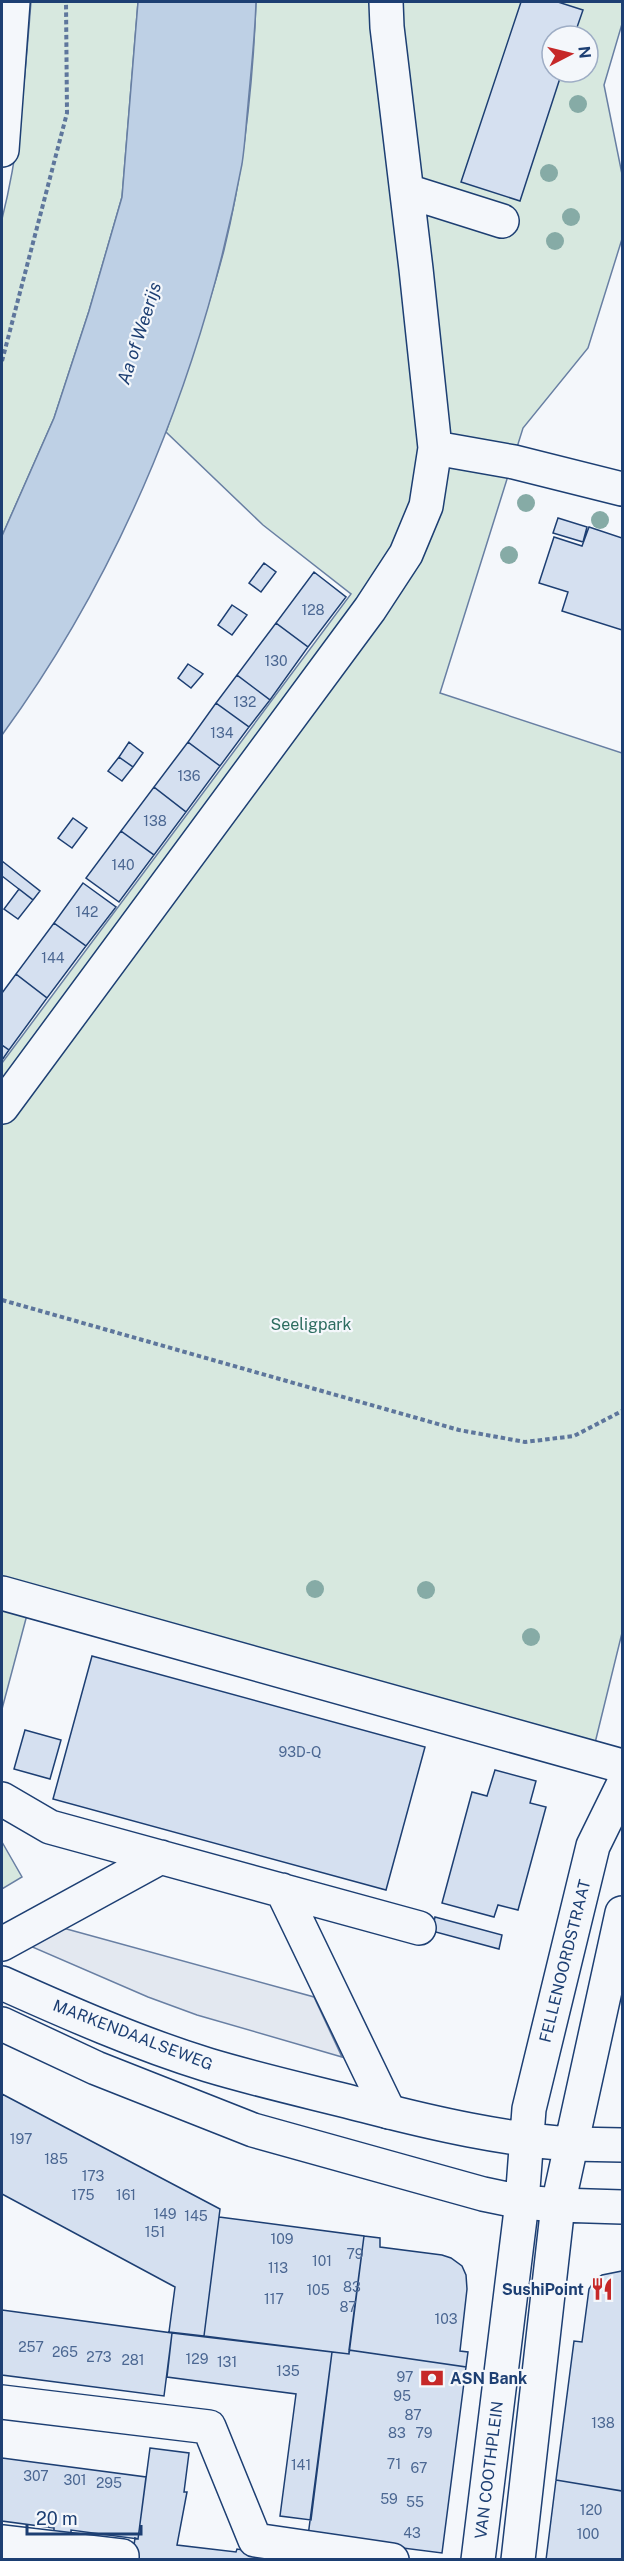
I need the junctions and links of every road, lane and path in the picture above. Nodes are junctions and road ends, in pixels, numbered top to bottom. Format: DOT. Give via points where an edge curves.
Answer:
graph roads {
  1 [pos="13,2"];
  2 [pos="66,2"];
  3 [pos="386,2"];
  4 [pos="2,150"];
  5 [pos="407,191"];
  6 [pos="502,221"];
  7 [pos="2,361"];
  8 [pos="435,448"];
  9 [pos="622,489"];
  10 [pos="2,1107"];
  11 [pos="2,1300"];
  12 [pos="622,1411"];
  13 [pos="2,1593"];
  14 [pos="622,1766"];
  15 [pos="622,1787"];
  16 [pos="2,1799"];
  17 [pos="160,1857"];
  18 [pos="282,1890"];
  19 [pos="622,1913"];
  20 [pos="419,1928"];
  21 [pos="2,1944"];
  22 [pos="2,1983"];
  23 [pos="2,2025"];
  24 [pos="266,2080"];
  25 [pos="389,2112"];
  26 [pos="253,2130"];
  27 [pos="526,2140"];
  28 [pos="571,2144"];
  29 [pos="622,2145"];
  30 [pos="522,2202"];
  31 [pos="558,2205"];
  32 [pos="622,2207"];
  33 [pos="2,2402"];
  34 [pos="2,2542"];
  35 [pos="122,2559"];
  36 [pos="392,2559"];
  37 [pos="478,2559"];
  38 [pos="519,2559"];
  1 -- 4 [label="street"];
  2 -- 7 [label="path" via="67,113"];
  3 -- 5 [label="street"];
  5 -- 6 [label="street"];
  5 -- 8 [label="street"];
  8 -- 9 [label="street" via="514,462"];
  8 -- 10 [label="street" via="426,506 406,554 370,609"];
  11 -- 12 [label="path" via="459,1430 525,1442 574,1436"];
  13 -- 14 [label="street"];
  15 -- 27 [label="street, FELLENOORDSTRAAT" via="593,1846"];
  16 -- 17 [label="street" via="50,1827"];
  17 -- 18 [label="street"];
  17 -- 21 [label="street"];
  18 -- 20 [label="street"];
  18 -- 25 [label="street"];
  19 -- 28 [label="street"];
  22 -- 24 [label="street, MARKENDAALSEWEG" via="166,2051"];
  23 -- 26 [label="street" via="96,2068"];
  24 -- 25 [label="street, MARKENDAALSEWEG"];
  24 -- 26 [label="street"];
  25 -- 27 [label="street, MARKENDAALSEWEG"];
  26 -- 30 [label="street"];
  27 -- 28 [label="street, MARKENDAALSEWEG"];
  27 -- 30 [label="street"];
  28 -- 29 [label="street, MARKENDAALSEWEG"];
  28 -- 31 [label="street"];
  30 -- 31 [label="street"];
  30 -- 37 [label="street, VAN COOTHPLEIN"];
  31 -- 32 [label="street"];
  31 -- 38 [label="street"];
  33 -- 36 [label="street" via="209,2427 255,2540"];
  34 -- 35 [label="street"];
}
